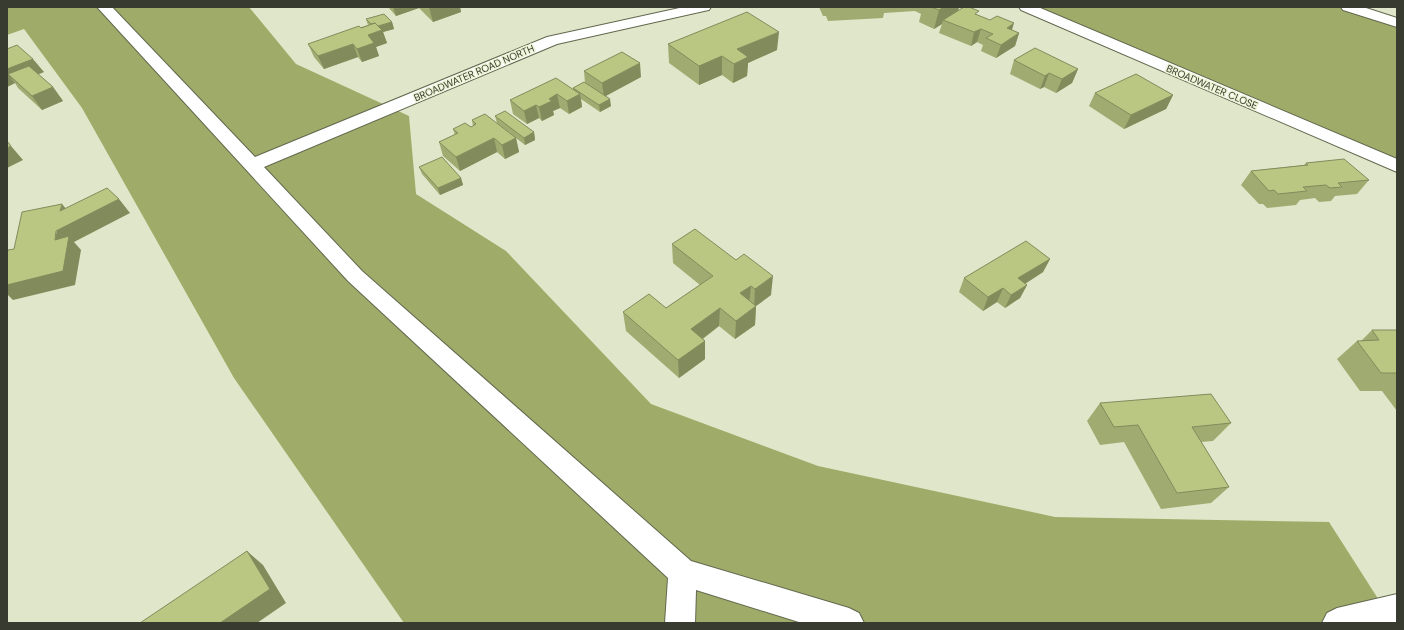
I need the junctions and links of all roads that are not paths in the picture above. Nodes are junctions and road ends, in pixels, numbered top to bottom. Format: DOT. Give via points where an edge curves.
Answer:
graph roads {
  1 [pos="104,7"];
  2 [pos="704,7"];
  3 [pos="1026,7"];
  4 [pos="1348,7"];
  5 [pos="1397,23"];
  6 [pos="253,165"];
  7 [pos="1397,166"];
  8 [pos="683,572"];
  9 [pos="1397,609"];
  10 [pos="680,623"];
  11 [pos="849,623"];
  12 [pos="1337,623"];
  1 -- 6 [label="street"];
  2 -- 6 [label="street, BROADWATER ROAD NORTH" via="552,40"];
  3 -- 7 [label="street, BROADWATER CLOSE"];
  4 -- 5 [label="street"];
  6 -- 8 [label="street" via="355,276"];
  8 -- 10 [label="street"];
  8 -- 11 [label="street"];
  9 -- 12 [label="street"];
}
